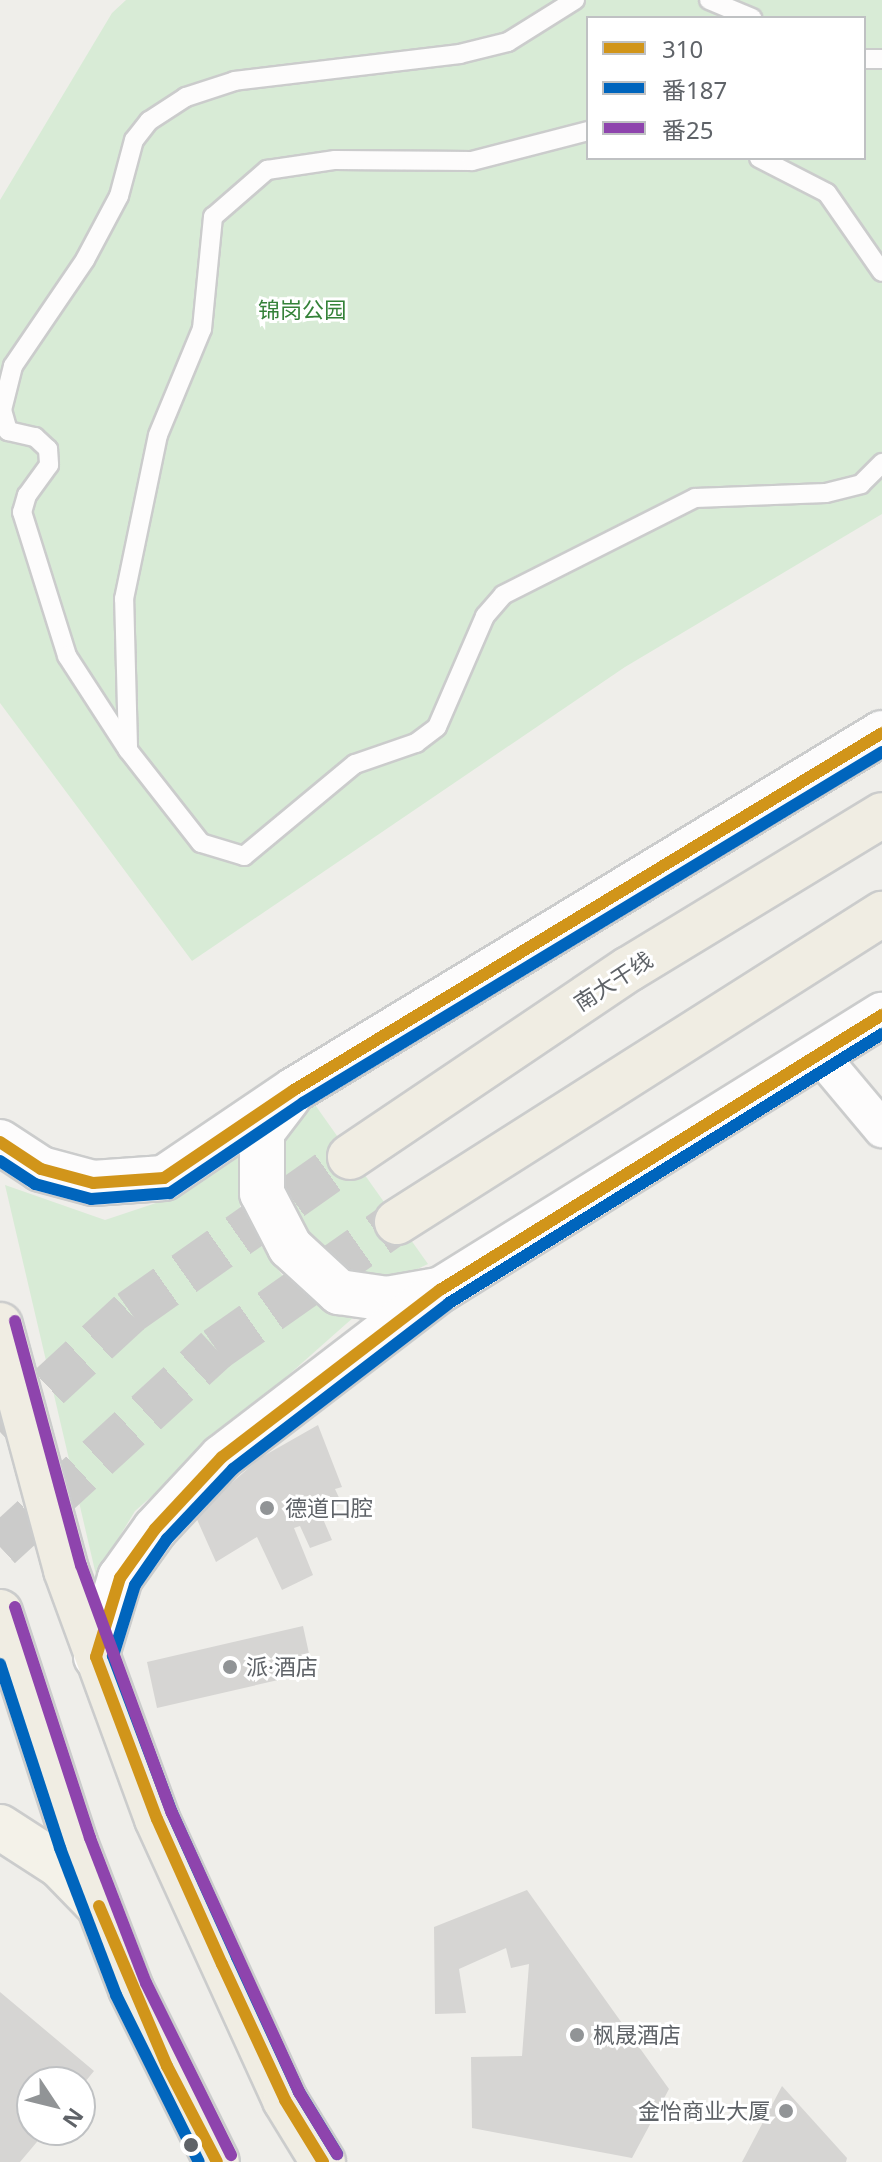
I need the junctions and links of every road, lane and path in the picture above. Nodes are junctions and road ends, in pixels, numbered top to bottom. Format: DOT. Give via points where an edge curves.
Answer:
graph roads {
  1 [pos="575,0"];
  2 [pos="709,0"];
  3 [pos="747,16"];
  4 [pos="586,132"];
  5 [pos="765,160"];
  6 [pos="882,272"];
  7 [pos="882,463"];
  8 [pos="882,733"];
  9 [pos="128,750"];
  10 [pos="882,815"];
  11 [pos="882,914"];
  12 [pos="882,1015"];
  13 [pos="820,1055"];
  14 [pos="294,1090"];
  15 [pos="882,1129"];
  16 [pos="0,1142"];
  17 [pos="350,1157"];
  18 [pos="397,1222"];
  19 [pos="440,1290"];
  20 [pos="0,1325"];
  21 [pos="0,1612"];
  22 [pos="96,1657"];
  23 [pos="0,1827"];
  24 [pos="106,1908"];
  25 [pos="217,2162"];
  26 [pos="323,2162"];
  1 -- 9 [label="lane" via="508,42 460,54 235,81 186,97 149,121 134,140 119,196 85,260 13,366 2,410 8,431 35,437 48,449 49,465 27,495 22,512 67,656"];
  2 -- 3 [label="lane"];
  4 -- 9 [label="lane" via="472,161 335,160 267,170 213,217 202,329 158,435 124,599"];
  5 -- 6 [label="lane" via="827,193"];
  7 -- 9 [label="lane" via="861,484 826,493 695,498 503,595 480,626 437,727 416,743 355,764 244,856 201,843"];
  8 -- 14 [label="main road"];
  10 -- 17 [label="highway, 南大干线" via="629,969"];
  11 -- 18 [label="highway"];
  12 -- 13 [label="main road"];
  13 -- 15 [label="street"];
  13 -- 19 [label="main road"];
  14 -- 16 [label="main road" via="164,1178 93,1183 41,1169"];
  14 -- 19 [label="main road" via="262,1132 262,1193 290,1247 339,1292 387,1299"];
  19 -- 22 [label="main road" via="222,1457 186,1493 120,1578"];
  20 -- 22 [label="highway" via="66,1570"];
  21 -- 24 [label="highway"];
  22 -- 26 [label="highway" via="157,1819 222,1964 285,2100"];
  23 -- 24 [label="main road" via="59,1865"];
  24 -- 25 [label="highway" via="167,2066"];
}
